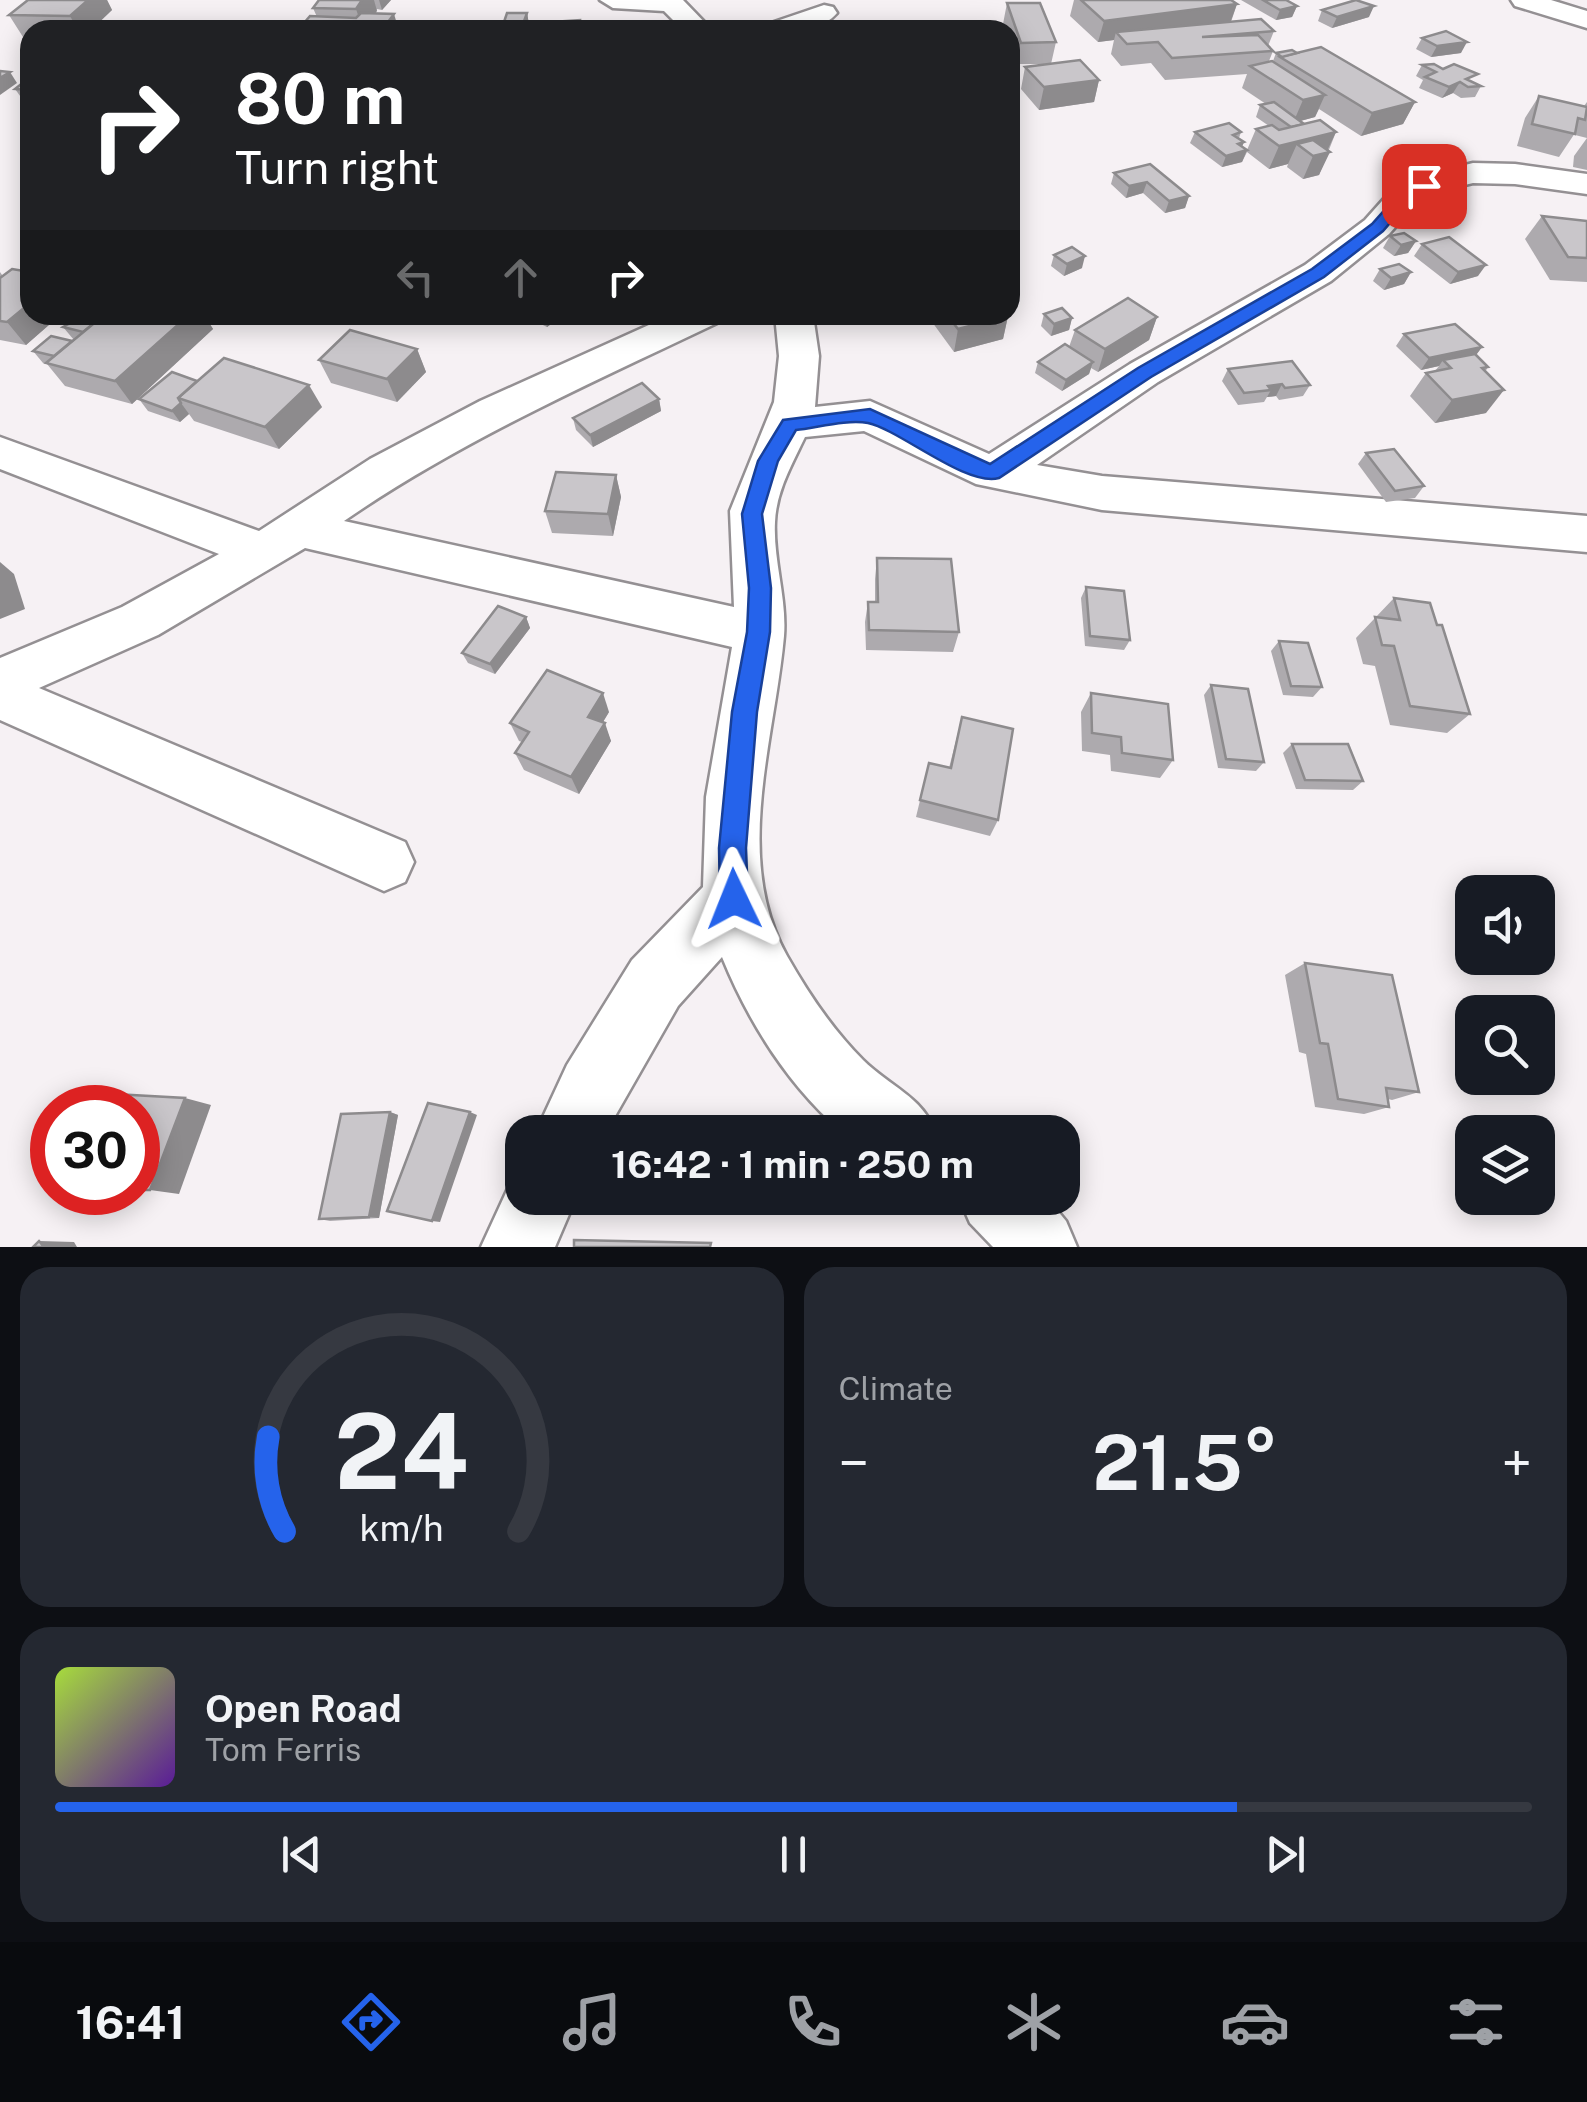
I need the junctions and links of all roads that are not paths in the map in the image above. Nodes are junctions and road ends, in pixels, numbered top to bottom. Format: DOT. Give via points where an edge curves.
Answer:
graph roads {
  1 [pos="612,0"];
  2 [pos="1524,0"];
  3 [pos="671,2"];
  4 [pos="688,20"];
  5 [pos="1587,20"];
  6 [pos="1587,184"];
  7 [pos="681,325"];
  8 [pos="797,325"];
  9 [pos="790,424"];
  10 [pos="0,452"];
  11 [pos="992,473"];
  12 [pos="1587,534"];
  13 [pos="281,540"];
  14 [pos="758,632"];
  15 [pos="0,680"];
  16 [pos="0,696"];
  17 [pos="384,862"];
  18 [pos="734,899"];
  19 [pos="578,1115"];
  20 [pos="874,1115"];
  21 [pos="532,1215"];
  22 [pos="1012,1215"];
  23 [pos="518,1247"];
  24 [pos="1040,1247"];
  1 -- 3 [label="street"];
  2 -- 5 [label="street"];
  3 -- 4 [label="street"];
  6 -- 11 [label="street" via="1473,172 1424,186 1318,273 1144,372"];
  7 -- 13 [label="street" via="494,411 386,470"];
  8 -- 9 [label="street" via="802,342"];
  9 -- 11 [label="street" via="870,416"];
  9 -- 14 [label="street" via="768,461 752,514"];
  10 -- 13 [label="street"];
  11 -- 12 [label="street" via="1102,494"];
  13 -- 14 [label="street"];
  13 -- 15 [label="street" via="140,621"];
  14 -- 18 [label="street" via="744,712"];
  16 -- 17 [label="street"];
  18 -- 19 [label="street" via="655,983"];
  18 -- 20 [label="street" via="761,975 815,1062"];
  21 -- 23 [label="street"];
  22 -- 24 [label="street"];
}
